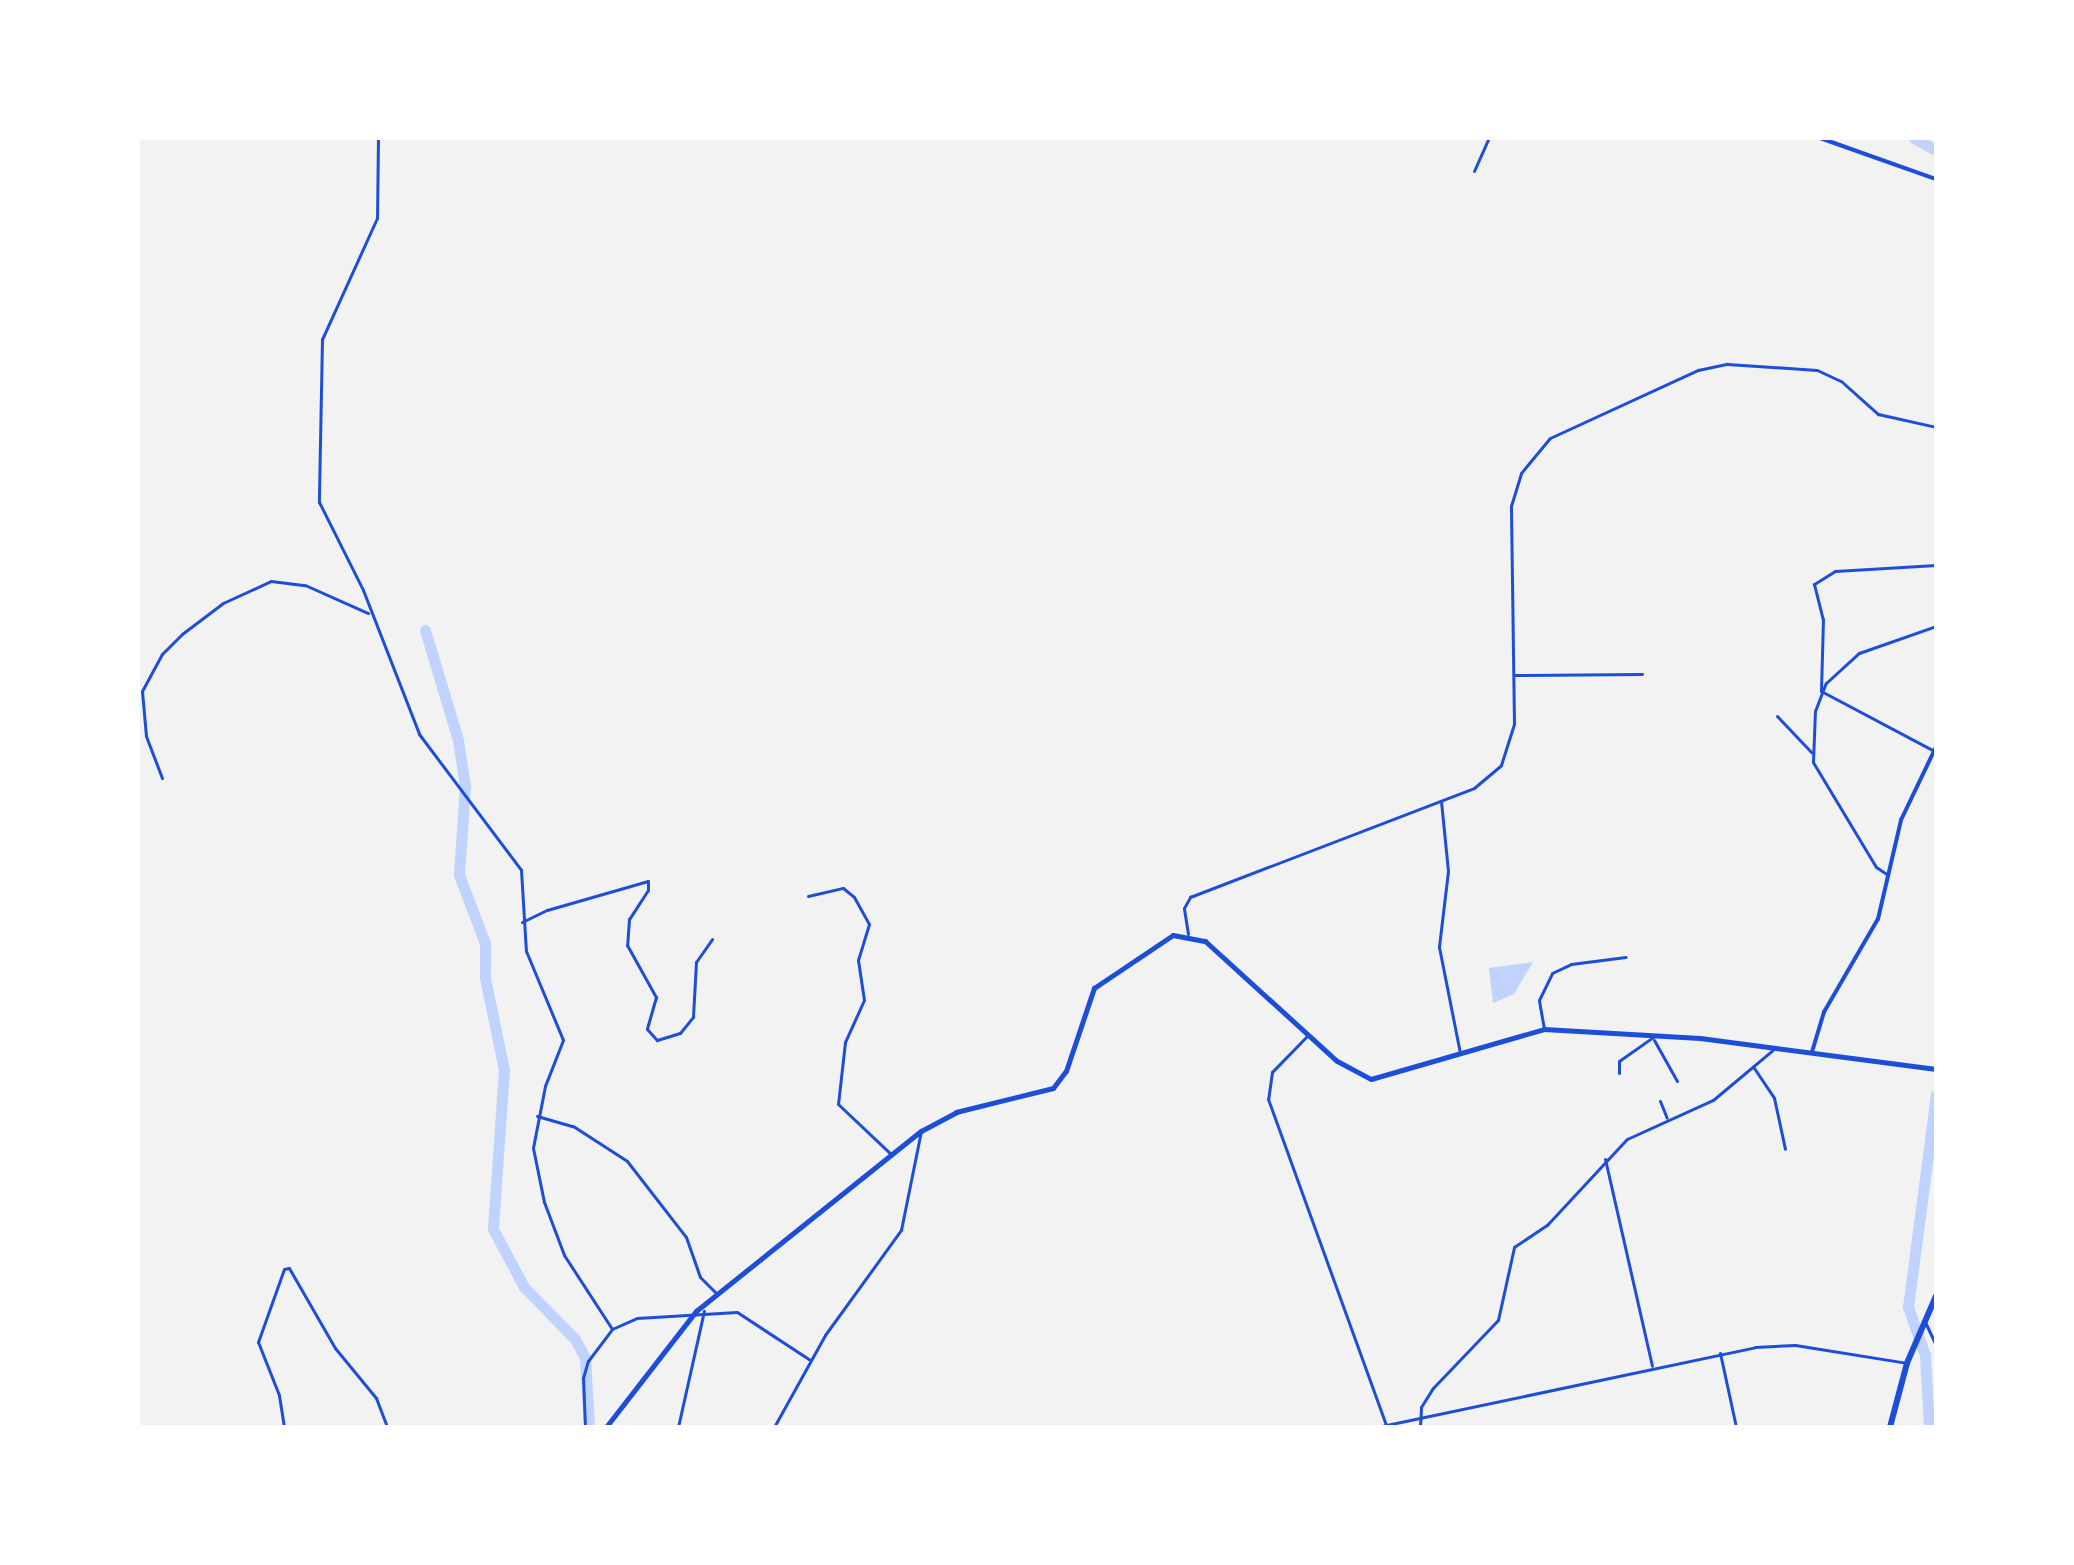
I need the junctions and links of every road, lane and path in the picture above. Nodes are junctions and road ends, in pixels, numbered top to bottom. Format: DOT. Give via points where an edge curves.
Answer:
graph roads {
  1 [pos="378,138"];
  2 [pos="1489,138"];
  3 [pos="1820,138"];
  4 [pos="1474,171"];
  5 [pos="1936,179"];
  6 [pos="1936,427"];
  7 [pos="1936,565"];
  8 [pos="370,616"];
  9 [pos="1936,626"];
  10 [pos="1642,674"];
  11 [pos="1514,675"];
  12 [pos="1821,691"];
  13 [pos="1777,716"];
  14 [pos="1935,750"];
  15 [pos="1811,752"];
  16 [pos="162,778"];
  17 [pos="1441,801"];
  18 [pos="1888,875"];
  19 [pos="808,896"];
  20 [pos="522,922"];
  21 [pos="1188,934"];
  22 [pos="712,939"];
  23 [pos="1626,957"];
  24 [pos="1544,1029"];
  25 [pos="1307,1036"];
  26 [pos="1655,1037"];
  27 [pos="1775,1047"];
  28 [pos="1812,1052"];
  29 [pos="1460,1053"];
  30 [pos="1754,1068"];
  31 [pos="1934,1069"];
  32 [pos="1619,1073"];
  33 [pos="1677,1081"];
  34 [pos="1660,1101"];
  35 [pos="537,1116"];
  36 [pos="1667,1118"];
  37 [pos="921,1131"];
  38 [pos="1785,1149"];
  39 [pos="892,1155"];
  40 [pos="1604,1159"];
  41 [pos="716,1293"];
  42 [pos="1936,1296"];
  43 [pos="700,1311"];
  44 [pos="1923,1323"];
  45 [pos="612,1329"];
  46 [pos="1936,1345"];
  47 [pos="1720,1352"];
  48 [pos="810,1360"];
  49 [pos="1907,1363"];
  50 [pos="1652,1366"];
  51 [pos="1421,1417"];
  52 [pos="1386,1425"];
  53 [pos="284,1427"];
  54 [pos="387,1427"];
  55 [pos="585,1427"];
  56 [pos="606,1427"];
  57 [pos="678,1427"];
  58 [pos="774,1427"];
  59 [pos="1377,1427"];
  60 [pos="1420,1427"];
  61 [pos="1736,1427"];
  62 [pos="1890,1427"];
  1 -- 8 [label="street" via="377,218 322,339 318,454 319,502 363,590"];
  2 -- 4 [label="street"];
  3 -- 5 [label="street"];
  6 -- 11 [label="street" via="1878,414 1841,381 1817,370 1727,364 1698,370 1550,438 1521,473 1511,506"];
  7 -- 12 [label="street" via="1841,570 1818,579 1814,584 1823,619"];
  8 -- 16 [label="street" via="305,585 283,581 259,584 208,613 162,654 142,691 146,736"];
  8 -- 20 [label="street" via="425,744 519,865"];
  9 -- 12 [label="street" via="1864,650"];
  10 -- 11 [label="street"];
  11 -- 17 [label="street" via="1514,724 1505,757 1487,780"];
  12 -- 14 [label="street"];
  12 -- 15 [label="street"];
  13 -- 15 [label="street"];
  14 -- 18 [label="street" via="1909,801"];
  15 -- 18 [label="street" via="1876,867"];
  17 -- 21 [label="street" via="1190,897 1184,908"];
  17 -- 29 [label="street" via="1448,871 1439,947"];
  18 -- 28 [label="street" via="1878,919 1828,1002"];
  19 -- 39 [label="street" via="843,888 869,924 858,960 863,1007 845,1042 838,1104"];
  20 -- 22 [label="street" via="649,882 629,919 627,945 656,997 647,1029 657,1040 680,1033 693,1017 696,962"];
  20 -- 35 [label="street" via="534,980 563,1040"];
  21 -- 25 [label="main road" via="1205,941"];
  21 -- 37 [label="main road" via="1160,942 1094,988 1066,1071 1049,1091 956,1112"];
  23 -- 24 [label="street" via="1571,964 1552,973 1539,1000"];
  24 -- 26 [label="main road"];
  24 -- 29 [label="main road"];
  25 -- 29 [label="main road" via="1352,1073 1371,1079"];
  25 -- 52 [label="street" via="1271,1074 1268,1099"];
  26 -- 27 [label="main road"];
  26 -- 32 [label="street" via="1619,1061"];
  26 -- 33 [label="street"];
  27 -- 28 [label="main road"];
  27 -- 30 [label="street"];
  28 -- 31 [label="main road"];
  30 -- 36 [label="street" via="1713,1100"];
  30 -- 38 [label="street" via="1774,1098"];
  34 -- 36 [label="street"];
  35 -- 41 [label="street" via="573,1126 627,1161 686,1237 700,1277"];
  35 -- 45 [label="street" via="532,1139 546,1208 569,1265"];
  36 -- 40 [label="street" via="1635,1133"];
  37 -- 39 [label="main road"];
  37 -- 48 [label="street" via="901,1230"];
  39 -- 41 [label="main road"];
  40 -- 50 [label="street"];
  40 -- 51 [label="street" via="1547,1225 1514,1247 1498,1320 1433,1388"];
  41 -- 43 [label="main road"];
  42 -- 44 [label="main road"];
  43 -- 45 [label="street" via="637,1318"];
  43 -- 48 [label="street" via="737,1312"];
  43 -- 56 [label="main road"];
  43 -- 57 [label="street"];
  44 -- 46 [label="street"];
  44 -- 49 [label="main road"];
  45 -- 55 [label="street" via="584,1371"];
  47 -- 49 [label="street" via="1785,1344"];
  47 -- 50 [label="street"];
  47 -- 61 [label="street"];
  48 -- 58 [label="street"];
  49 -- 62 [label="main road"];
  50 -- 51 [label="street"];
  51 -- 52 [label="street"];
  51 -- 60 [label="street"];
  52 -- 59 [label="street"];
  53 -- 54 [label="street" via="279,1395 258,1342 284,1269 289,1268 335,1348 376,1398"];
}
